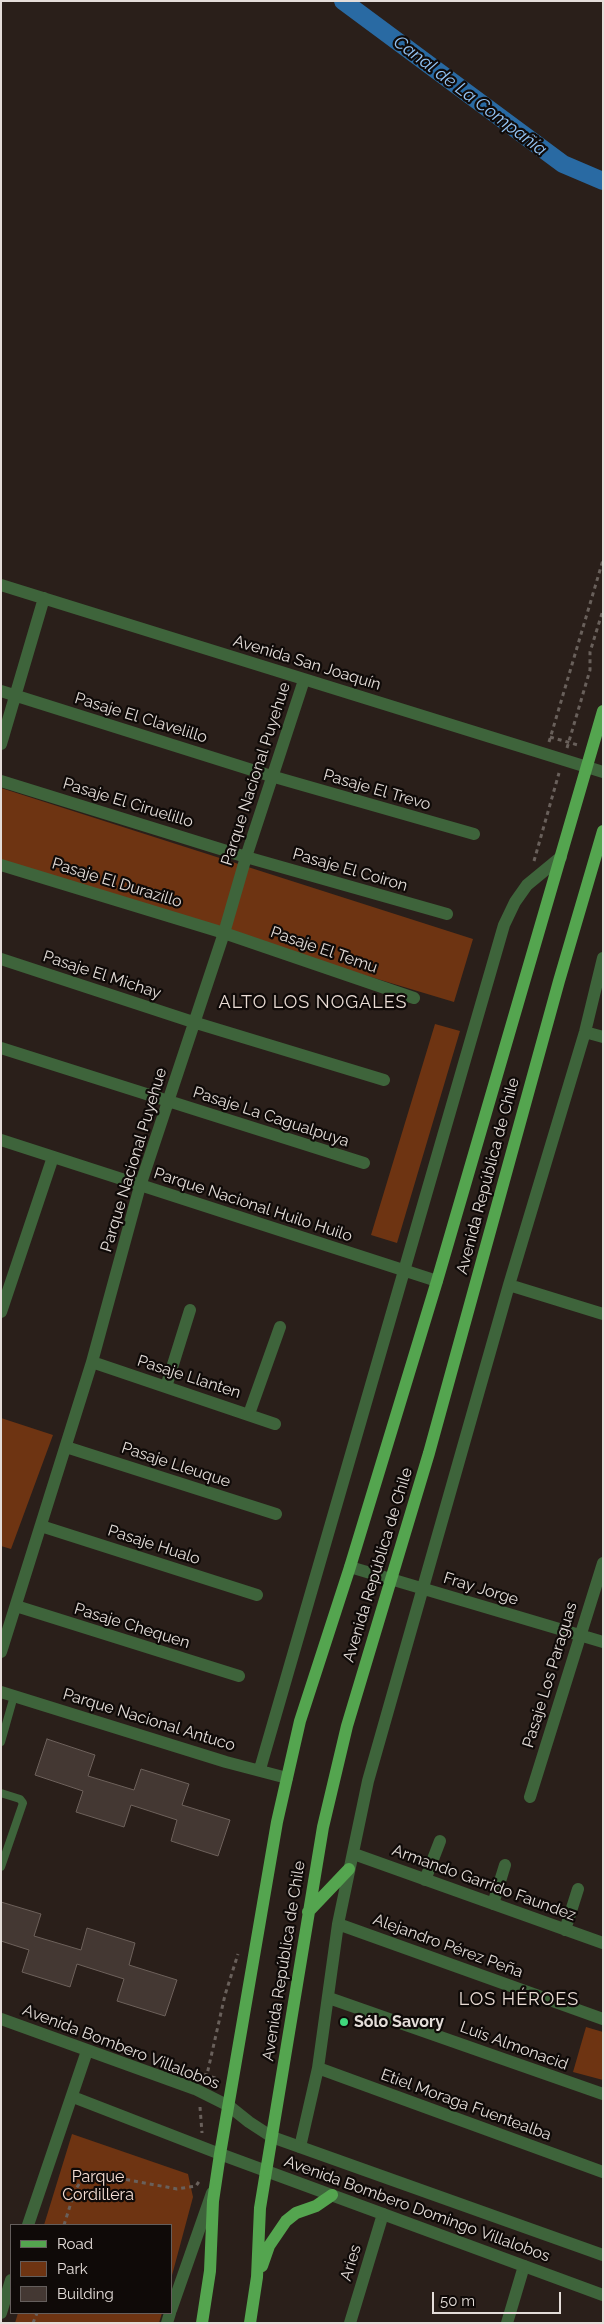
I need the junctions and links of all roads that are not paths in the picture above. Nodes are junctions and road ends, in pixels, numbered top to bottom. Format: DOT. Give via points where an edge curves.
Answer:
graph roads {
  1 [pos="1,585"];
  2 [pos="44,598"];
  3 [pos="304,680"];
  4 [pos="1,692"];
  5 [pos="16,696"];
  6 [pos="603,711"];
  7 [pos="1,744"];
  8 [pos="587,766"];
  9 [pos="603,772"];
  10 [pos="272,776"];
  11 [pos="1,781"];
  12 [pos="603,831"];
  13 [pos="474,834"];
  14 [pos="246,857"];
  15 [pos="560,857"];
  16 [pos="1,865"];
  17 [pos="446,914"];
  18 [pos="224,933"];
  19 [pos="603,958"];
  20 [pos="1,959"];
  21 [pos="414,998"];
  22 [pos="193,1022"];
  23 [pos="585,1032"];
  24 [pos="603,1037"];
  25 [pos="1,1048"];
  26 [pos="384,1080"];
  27 [pos="168,1101"];
  28 [pos="1,1140"];
  29 [pos="53,1157"];
  30 [pos="364,1163"];
  31 [pos="140,1186"];
  32 [pos="404,1270"];
  33 [pos="437,1281"];
  34 [pos="509,1285"];
  35 [pos="190,1310"];
  36 [pos="1,1312"];
  37 [pos="603,1314"];
  38 [pos="280,1327"];
  39 [pos="92,1362"];
  40 [pos="166,1387"];
  41 [pos="249,1414"];
  42 [pos="275,1424"];
  43 [pos="66,1447"];
  44 [pos="276,1514"];
  45 [pos="41,1526"];
  46 [pos="603,1563"];
  47 [pos="350,1567"];
  48 [pos="391,1579"];
  49 [pos="422,1588"];
  50 [pos="256,1595"];
  51 [pos="16,1606"];
  52 [pos="580,1635"];
  53 [pos="603,1642"];
  54 [pos="1,1652"];
  55 [pos="239,1676"];
  56 [pos="1,1692"];
  57 [pos="14,1696"];
  58 [pos="1,1742"];
  59 [pos="260,1769"];
  60 [pos="287,1778"];
  61 [pos="1,1793"];
  62 [pos="530,1797"];
  63 [pos="440,1841"];
  64 [pos="354,1854"];
  65 [pos="505,1865"];
  66 [pos="1,1868"];
  67 [pos="349,1869"];
  68 [pos="425,1880"];
  69 [pos="578,1889"];
  70 [pos="493,1904"];
  71 [pos="308,1912"];
  72 [pos="338,1924"];
  73 [pos="564,1930"];
  74 [pos="603,1943"];
  75 [pos="329,1998"];
  76 [pos="1,2019"];
  77 [pos="603,2019"];
  78 [pos="87,2051"];
  79 [pos="318,2068"];
  80 [pos="603,2094"];
  81 [pos="72,2097"];
  82 [pos="229,2106"];
  83 [pos="272,2137"];
  84 [pos="300,2147"];
  85 [pos="220,2154"];
  86 [pos="266,2171"];
  87 [pos="603,2172"];
  88 [pos="215,2184"];
  89 [pos="332,2195"];
  90 [pos="383,2214"];
  91 [pos="28,2224"];
  92 [pos="603,2255"];
  93 [pos="524,2266"];
  94 [pos="257,2277"];
  95 [pos="10,2283"];
  96 [pos="603,2295"];
  97 [pos="172,2308"];
  98 [pos="1,2313"];
  99 [pos="202,2323"];
  100 [pos="250,2323"];
  101 [pos="350,2323"];
  102 [pos="507,2323"];
  1 -- 2 [label="street, Avenida San Joaquín"];
  2 -- 3 [label="street, Avenida San Joaquín"];
  2 -- 5 [label="street"];
  3 -- 8 [label="street, Avenida San Joaquín"];
  3 -- 10 [label="street, Parque Nacional Puyehue"];
  4 -- 5 [label="street, Pasaje El Clavelillo"];
  5 -- 7 [label="street"];
  5 -- 10 [label="street, Pasaje El Clavelillo"];
  6 -- 8 [label="main road, Avenida República de Chile"];
  8 -- 9 [label="street, Avenida San Joaquín"];
  8 -- 15 [label="main road, Avenida República de Chile"];
  10 -- 13 [label="street, Pasaje El Trevo"];
  10 -- 14 [label="street, Parque Nacional Puyehue"];
  11 -- 14 [label="street, Pasaje El Ciruelillo"];
  12 -- 48 [label="main road, Avenida República de Chile"];
  14 -- 17 [label="street, Pasaje El Coiron"];
  14 -- 18 [label="street, Parque Nacional Puyehue"];
  15 -- 32 [label="street" via="527,886 504,925"];
  15 -- 33 [label="main road, Avenida República de Chile"];
  16 -- 18 [label="street, Pasaje El Durazillo"];
  18 -- 21 [label="street, Pasaje El Temu"];
  18 -- 22 [label="street, Parque Nacional Puyehue"];
  19 -- 23 [label="street"];
  20 -- 22 [label="street, Pasaje El Michay"];
  22 -- 26 [label="street, Pasaje El Michay"];
  22 -- 27 [label="street, Parque Nacional Puyehue"];
  23 -- 24 [label="street"];
  23 -- 34 [label="street"];
  25 -- 27 [label="street, Pasaje La Cagualpuya"];
  27 -- 30 [label="street, Pasaje La Cagualpuya"];
  27 -- 31 [label="street, Parque Nacional Puyehue"];
  28 -- 29 [label="street, Parque Nacional Huilo Huilo"];
  29 -- 31 [label="street, Parque Nacional Huilo Huilo"];
  29 -- 36 [label="street"];
  31 -- 32 [label="street, Parque Nacional Huilo Huilo"];
  31 -- 39 [label="street, Parque Nacional Puyehue"];
  32 -- 33 [label="street, Parque Nacional Huilo Huilo"];
  32 -- 59 [label="street"];
  33 -- 47 [label="main road, Avenida República de Chile"];
  34 -- 37 [label="street"];
  34 -- 49 [label="street"];
  35 -- 40 [label="street"];
  38 -- 41 [label="street"];
  39 -- 40 [label="street, Pasaje Llanten"];
  39 -- 43 [label="street, Parque Nacional Puyehue"];
  40 -- 41 [label="street, Pasaje Llanten"];
  41 -- 42 [label="street, Pasaje Llanten"];
  43 -- 44 [label="street, Pasaje Lleuque"];
  43 -- 45 [label="street, Parque Nacional Puyehue"];
  45 -- 50 [label="street, Pasaje Hualo"];
  45 -- 51 [label="street, Parque Nacional Puyehue"];
  46 -- 52 [label="street, Pasaje Los Paraguas"];
  47 -- 48 [label="street, Fray Jorge"];
  47 -- 60 [label="main road, Avenida República de Chile" via="300,1721"];
  48 -- 49 [label="street, Fray Jorge"];
  48 -- 71 [label="main road, Avenida República de Chile" via="347,1726 323,1827"];
  49 -- 52 [label="street, Fray Jorge"];
  49 -- 64 [label="street" via="368,1781"];
  51 -- 54 [label="street, Parque Nacional Puyehue"];
  51 -- 55 [label="street, Pasaje Chequen"];
  52 -- 53 [label="street, Fray Jorge"];
  52 -- 62 [label="street, Pasaje Los Paraguas"];
  56 -- 57 [label="street, Parque Nacional Antuco"];
  57 -- 58 [label="lane"];
  57 -- 59 [label="street, Parque Nacional Antuco" via="226,1762"];
  59 -- 60 [label="street, Parque Nacional Antuco"];
  60 -- 82 [label="main road, Avenida República de Chile"];
  61 -- 66 [label="lane" via="23,1803"];
  63 -- 68 [label="street"];
  64 -- 67 [label="street"];
  64 -- 68 [label="street, Armando Garrido Faundez"];
  65 -- 70 [label="street"];
  67 -- 71 [label="main road"];
  67 -- 72 [label="street"];
  68 -- 70 [label="street, Armando Garrido Faundez"];
  69 -- 73 [label="street"];
  70 -- 73 [label="street, Armando Garrido Faundez"];
  71 -- 83 [label="main road, Avenida República de Chile"];
  72 -- 75 [label="street"];
  72 -- 77 [label="street, Alejandro Pérez Peña"];
  73 -- 74 [label="street, Armando Garrido Faundez"];
  75 -- 79 [label="street"];
  75 -- 80 [label="street, Luis Almonacid"];
  76 -- 78 [label="street, Avenida Bombero Villalobos"];
  78 -- 81 [label="street"];
  78 -- 82 [label="street, Avenida Bombero Villalobos" via="195,2089"];
  79 -- 84 [label="street"];
  79 -- 87 [label="street, Etiel Moraga Fuentealba"];
  81 -- 85 [label="street, Avenida Bombero Domingo Villalobos"];
  81 -- 91 [label="street"];
  82 -- 83 [label="street, Avenida Bombero Domingo Villalobos"];
  82 -- 85 [label="main road, Avenida República de Chile"];
  83 -- 84 [label="street, Avenida Bombero Domingo Villalobos"];
  83 -- 86 [label="main road, Avenida República de Chile"];
  84 -- 92 [label="street, Avenida Bombero Domingo Villalobos"];
  85 -- 86 [label="street, Avenida Bombero Domingo Villalobos"];
  85 -- 88 [label="main road, Avenida República de Chile"];
  86 -- 89 [label="street, Avenida Bombero Domingo Villalobos"];
  86 -- 94 [label="main road, Avenida República de Chile" via="260,2208"];
  88 -- 97 [label="street"];
  88 -- 99 [label="main road, Avenida República de Chile" via="210,2272"];
  89 -- 90 [label="street, Avenida Bombero Domingo Villalobos"];
  89 -- 94 [label="main road" via="286,2221 270,2246"];
  90 -- 93 [label="street, Avenida Bombero Domingo Villalobos"];
  90 -- 101 [label="street, Aries"];
  93 -- 96 [label="street, Avenida Bombero Domingo Villalobos"];
  93 -- 102 [label="street"];
  94 -- 100 [label="main road, Avenida República de Chile"];
  95 -- 98 [label="street"];
}
